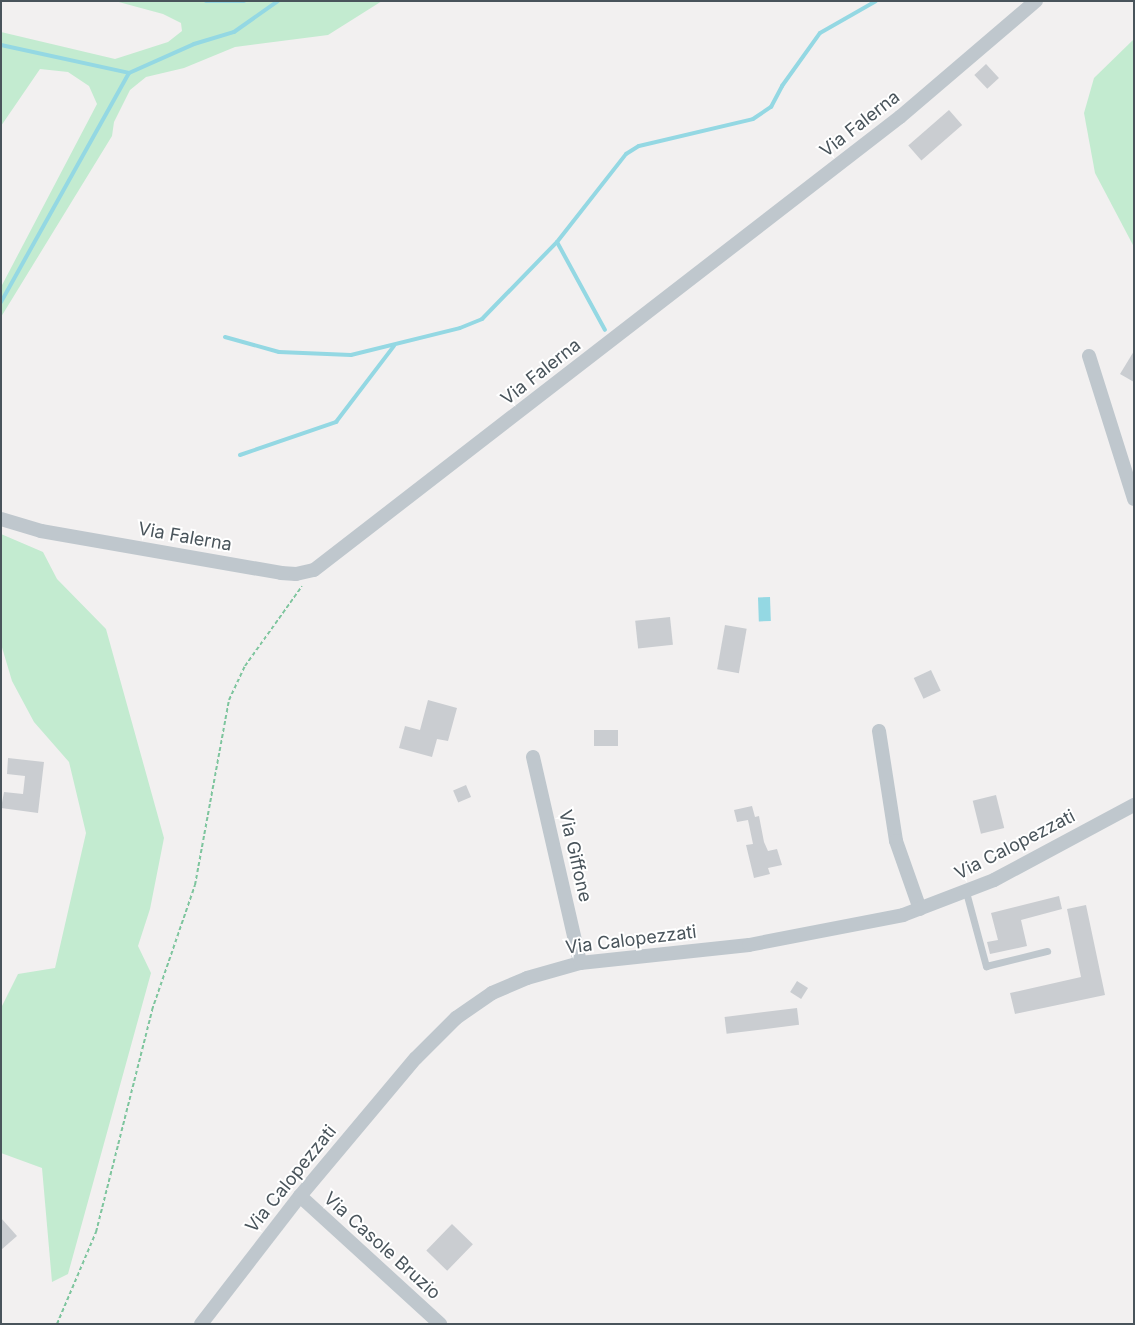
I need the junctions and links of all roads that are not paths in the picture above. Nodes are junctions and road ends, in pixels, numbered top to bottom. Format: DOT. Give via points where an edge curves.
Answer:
graph roads {
  1 [pos="1036,1"];
  2 [pos="1089,356"];
  3 [pos="1134,499"];
  4 [pos="1,519"];
  5 [pos="879,731"];
  6 [pos="533,757"];
  7 [pos="1134,806"];
  8 [pos="966,892"];
  9 [pos="920,909"];
  10 [pos="1047,951"];
  11 [pos="580,963"];
  12 [pos="300,1196"];
  13 [pos="201,1324"];
  14 [pos="440,1324"];
  1 -- 4 [label="street, Via Falerna" via="900,117 310,571 287,574 180,556 26,528"];
  2 -- 3 [label="street"];
  5 -- 9 [label="street" via="896,841"];
  6 -- 11 [label="street, Via Giffone"];
  7 -- 8 [label="street, Via Calopezzati"];
  8 -- 9 [label="street, Via Calopezzati"];
  8 -- 10 [label="lane" via="986,966"];
  9 -- 11 [label="street, Via Calopezzati" via="749,945"];
  11 -- 12 [label="street, Via Calopezzati" via="509,985 461,1014 416,1058"];
  12 -- 13 [label="street, Via Calopezzati"];
  12 -- 14 [label="street, Via Casole Bruzio"];
}
